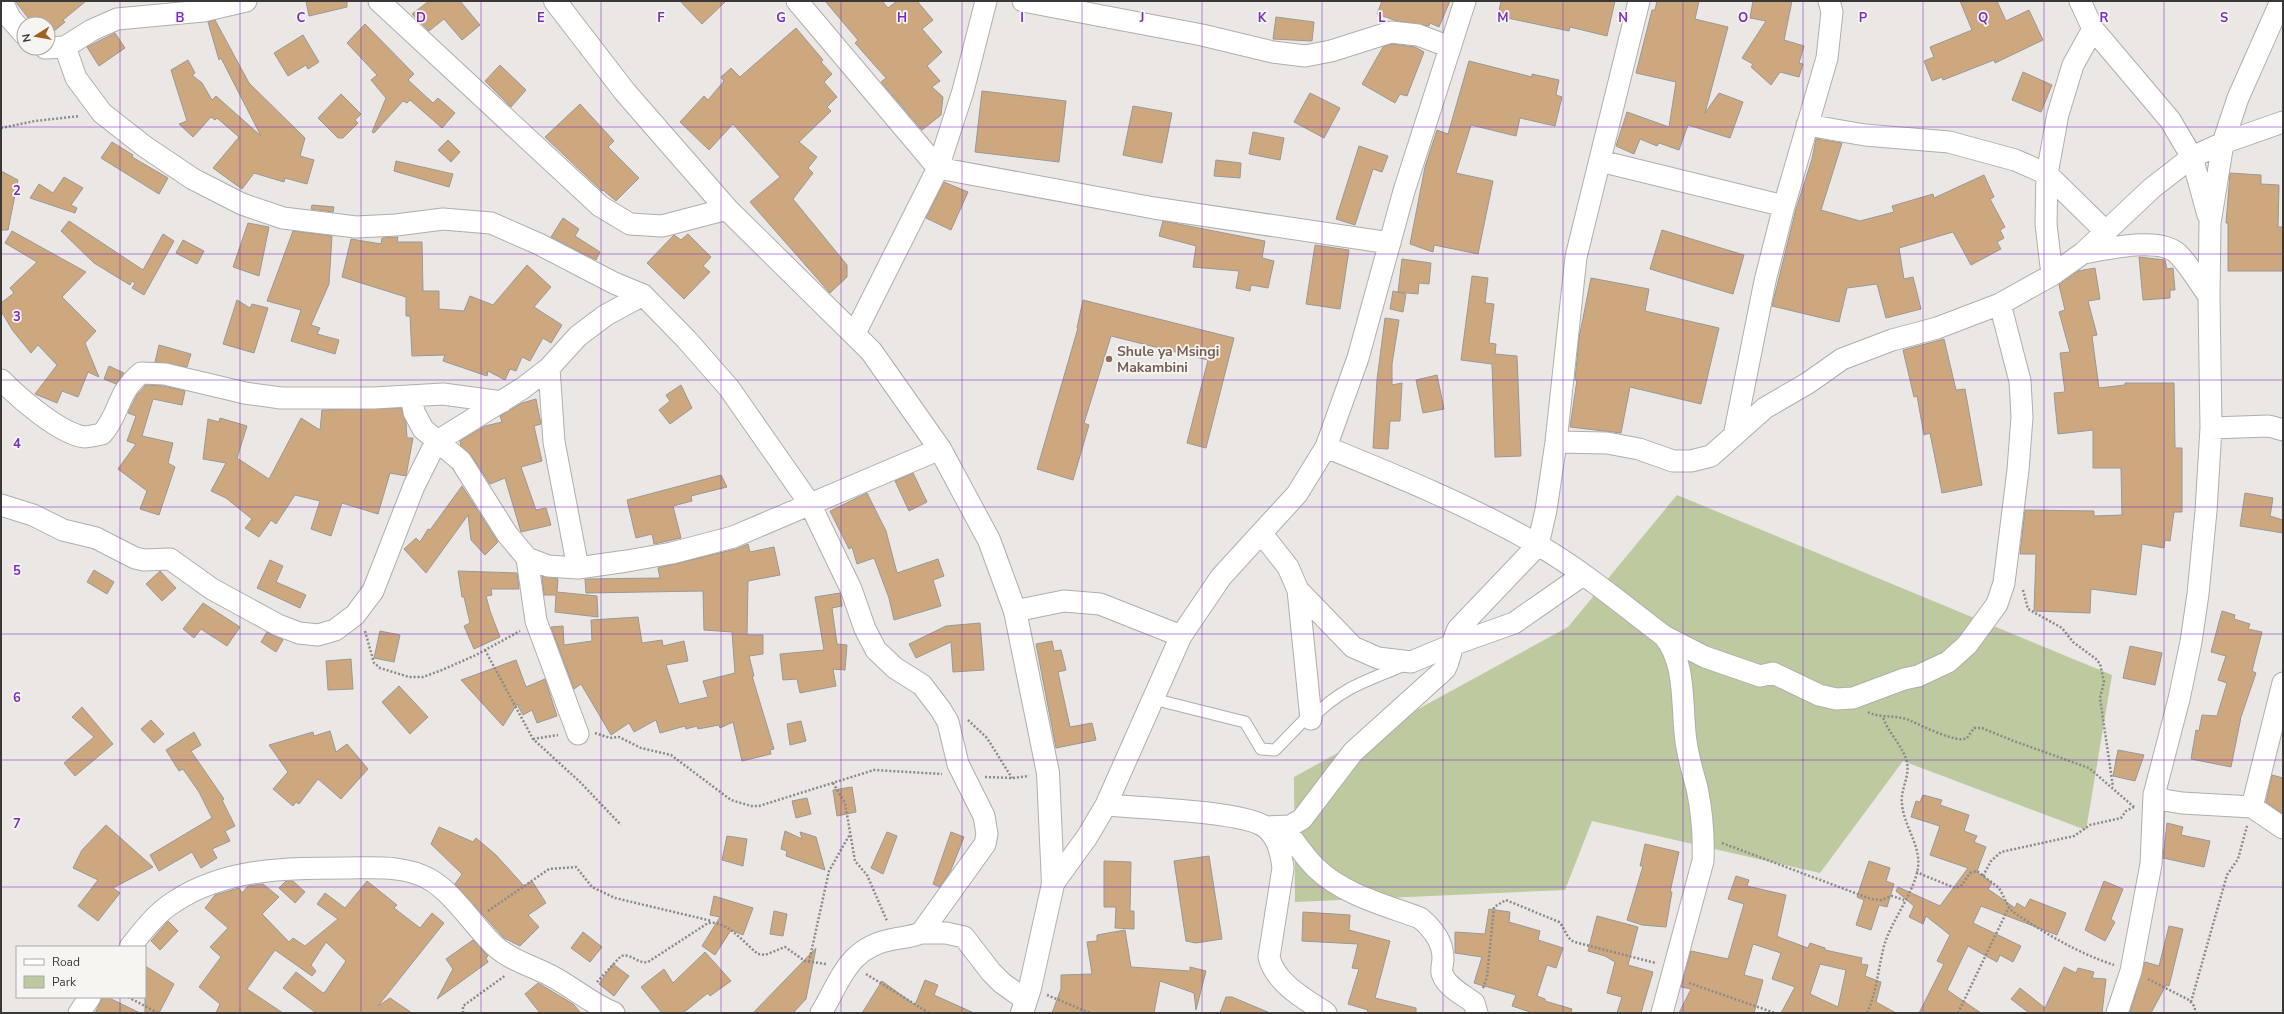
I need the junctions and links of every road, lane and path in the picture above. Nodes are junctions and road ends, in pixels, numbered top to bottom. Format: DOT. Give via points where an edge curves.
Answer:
graph roads {
  1 [pos="2,1"];
  2 [pos="246,1"];
  3 [pos="379,1"];
  4 [pos="797,1"];
  5 [pos="986,1"];
  6 [pos="1023,1"];
  7 [pos="1465,1"];
  8 [pos="1639,1"];
  9 [pos="1830,1"];
  10 [pos="2080,1"];
  11 [pos="557,2"];
  12 [pos="2275,3"];
  13 [pos="16,25"];
  14 [pos="2093,29"];
  15 [pos="2276,33"];
  16 [pos="56,47"];
  17 [pos="66,47"];
  18 [pos="1450,47"];
  19 [pos="102,113"];
  20 [pos="2283,122"];
  21 [pos="1806,125"];
  22 [pos="1,128"];
  23 [pos="2223,143"];
  24 [pos="2192,157"];
  25 [pos="1600,161"];
  26 [pos="938,168"];
  27 [pos="2047,174"];
  28 [pos="1784,206"];
  29 [pos="727,209"];
  30 [pos="2210,223"];
  31 [pos="2105,232"];
  32 [pos="1390,243"];
  33 [pos="2083,253"];
  34 [pos="2052,275"];
  35 [pos="643,295"];
  36 [pos="2209,296"];
  37 [pos="2000,304"];
  38 [pos="855,333"];
  39 [pos="548,368"];
  40 [pos="1,380"];
  41 [pos="411,396"];
  42 [pos="502,402"];
  43 [pos="2211,428"];
  44 [pos="2283,430"];
  45 [pos="1734,436"];
  46 [pos="436,442"];
  47 [pos="1556,442"];
  48 [pos="1326,447"];
  49 [pos="940,449"];
  50 [pos="810,504"];
  51 [pos="1,505"];
  52 [pos="1262,534"];
  53 [pos="1538,545"];
  54 [pos="527,558"];
  55 [pos="578,568"];
  56 [pos="1583,575"];
  57 [pos="2021,582"];
  58 [pos="1298,590"];
  59 [pos="1015,611"];
  60 [pos="536,621"];
  61 [pos="346,624"];
  62 [pos="1181,636"];
  63 [pos="1664,636"];
  64 [pos="1452,645"];
  65 [pos="485,650"];
  66 [pos="1411,662"];
  67 [pos="2283,683"];
  68 [pos="1853,698"];
  69 [pos="1153,699"];
  70 [pos="1883,717"];
  71 [pos="1311,719"];
  72 [pos="578,734"];
  73 [pos="533,739"];
  74 [pos="1048,773"];
  75 [pos="963,775"];
  76 [pos="833,783"];
  77 [pos="2114,788"];
  78 [pos="2154,795"];
  79 [pos="1106,805"];
  80 [pos="2134,807"];
  81 [pos="2252,807"];
  82 [pos="621,824"];
  83 [pos="2153,825"];
  84 [pos="1275,827"];
  85 [pos="2283,828"];
  86 [pos="1703,832"];
  87 [pos="850,834"];
  88 [pos="1916,872"];
  89 [pos="1983,876"];
  90 [pos="1053,884"];
  91 [pos="1904,900"];
  92 [pos="2009,907"];
  93 [pos="472,922"];
  94 [pos="714,922"];
  95 [pos="921,933"];
  96 [pos="894,939"];
  97 [pos="131,946"];
  98 [pos="809,962"];
  99 [pos="522,963"];
  100 [pos="848,964"];
  101 [pos="2131,971"];
  102 [pos="1673,972"];
  103 [pos="583,997"];
  104 [pos="89,998"];
  105 [pos="130,998"];
  106 [pos="1026,1000"];
  107 [pos="2191,1002"];
  108 [pos="1472,1005"];
  109 [pos="79,1013"];
  110 [pos="158,1013"];
  111 [pos="462,1013"];
  112 [pos="614,1013"];
  113 [pos="821,1013"];
  114 [pos="929,1013"];
  115 [pos="1090,1013"];
  116 [pos="1326,1013"];
  117 [pos="1662,1013"];
  118 [pos="1775,1013"];
  119 [pos="1867,1013"];
  120 [pos="1958,1013"];
  121 [pos="2117,1013"];
  122 [pos="2196,1013"];
  1 -- 13 [label="street"];
  2 -- 17 [label="street" via="203,11 117,19 92,30"];
  3 -- 29 [label="street" via="600,206 630,224 662,226"];
  4 -- 26 [label="street"];
  5 -- 26 [label="street" via="963,91"];
  6 -- 18 [label="street" via="1202,35 1273,52 1305,56 1331,51 1391,32 1418,35"];
  7 -- 18 [label="street"];
  8 -- 25 [label="street"];
  9 -- 21 [label="street" via="1832,12 1827,58"];
  10 -- 14 [label="street"];
  11 -- 29 [label="street" via="625,92"];
  12 -- 15 [label="street"];
  14 -- 24 [label="street" via="2170,120"];
  14 -- 27 [label="street" via="2073,65 2058,114"];
  15 -- 23 [label="street" via="2238,98"];
  16 -- 17 [label="street"];
  17 -- 19 [label="street" via="76,78"];
  18 -- 32 [label="street"];
  19 -- 22 [label="path"];
  19 -- 35 [label="street" via="144,146 193,179 242,204 283,218 356,227 396,226 443,219 491,223"];
  20 -- 23 [label="street"];
  21 -- 27 [label="street" via="1865,135 1949,142 1989,152"];
  21 -- 28 [label="street"];
  23 -- 24 [label="street"];
  23 -- 30 [label="street"];
  24 -- 30 [label="street"];
  24 -- 31 [label="street" via="2152,188"];
  25 -- 28 [label="street"];
  25 -- 47 [label="street" via="1576,257"];
  26 -- 32 [label="street" via="1154,208"];
  26 -- 38 [label="street"];
  27 -- 31 [label="street"];
  27 -- 34 [label="street" via="2046,224"];
  28 -- 45 [label="street" via="1765,281"];
  29 -- 38 [label="street"];
  30 -- 36 [label="street"];
  31 -- 33 [label="street"];
  32 -- 48 [label="street" via="1358,358"];
  33 -- 34 [label="street"];
  33 -- 36 [label="street" via="2123,247 2164,245 2178,253"];
  34 -- 37 [label="street"];
  35 -- 39 [label="street" via="606,315 578,336"];
  35 -- 50 [label="street" via="729,388"];
  36 -- 43 [label="street"];
  37 -- 45 [label="street" via="1842,359 1765,408"];
  37 -- 68 [label="street" via="2020,381 2022,417 2010,546 2004,583 1997,604 1973,639 1948,662 1918,676"];
  38 -- 49 [label="street" via="871,351"];
  39 -- 42 [label="street"];
  39 -- 55 [label="street" via="554,442"];
  40 -- 41 [label="street" via="18,397 66,431 85,437 102,434 112,423 123,391 141,373 165,374 245,393 281,398"];
  41 -- 42 [label="street" via="443,394"];
  41 -- 46 [label="street" via="414,412 423,428"];
  42 -- 46 [label="street"];
  43 -- 44 [label="street" via="2270,426"];
  43 -- 78 [label="street" via="2205,518 2191,642"];
  45 -- 47 [label="street" via="1711,456 1691,461 1673,461 1607,443"];
  46 -- 54 [label="street" via="448,448 461,461 507,534"];
  46 -- 61 [label="street" via="414,486 373,591 356,616"];
  47 -- 53 [label="street"];
  48 -- 52 [label="street" via="1297,494"];
  48 -- 53 [label="street" via="1457,504"];
  49 -- 50 [label="street"];
  49 -- 59 [label="street" via="989,540"];
  50 -- 55 [label="street" via="733,537 672,553"];
  50 -- 75 [label="street" via="851,589 865,629 876,650 895,668 922,685 941,710 951,730"];
  51 -- 61 [label="street" via="34,515 62,530 96,538 135,558 170,559 246,608 299,633 318,635"];
  52 -- 58 [label="street" via="1288,567"];
  52 -- 62 [label="street" via="1221,578"];
  53 -- 56 [label="street"];
  53 -- 64 [label="street" via="1458,629"];
  54 -- 55 [label="street" via="548,566"];
  54 -- 60 [label="street"];
  56 -- 63 [label="street"];
  56 -- 64 [label="street" via="1521,620"];
  57 -- 77 [label="path" via="2028,608 2062,628 2073,642 2100,664 2104,682 2100,698"];
  58 -- 66 [label="street" via="1353,647 1378,658"];
  58 -- 71 [label="street"];
  59 -- 62 [label="street" via="1064,602 1100,604"];
  59 -- 74 [label="street"];
  60 -- 65 [label="path"];
  60 -- 72 [label="street"];
  61 -- 65 [label="path" via="364,629 374,663 380,668 409,677 423,677"];
  62 -- 69 [label="street"];
  63 -- 68 [label="street" via="1705,657 1760,676 1773,673 1825,698"];
  63 -- 86 [label="street" via="1675,652 1680,674 1686,742"];
  64 -- 66 [label="street"];
  64 -- 84 [label="street" via="1450,661 1445,669 1352,752 1302,819 1296,824"];
  65 -- 73 [label="path"];
  66 -- 71 [label="lane" via="1344,690 1328,701"];
  67 -- 81 [label="street"];
  68 -- 70 [label="path" via="1867,712"];
  69 -- 71 [label="lane" via="1245,722 1261,749 1266,751 1275,750 1309,715"];
  69 -- 79 [label="street"];
  70 -- 77 [label="path" via="1905,718 1958,740 1967,738 1974,728 1982,728 2089,768"];
  70 -- 88 [label="path" via="1888,732 1906,761 1907,776 1901,803 1906,826 1917,848"];
  72 -- 73 [label="path"];
  72 -- 76 [label="path" via="600,733 610,738 620,737 642,748 671,755 731,800 751,806 759,806"];
  73 -- 82 [label="path"];
  74 -- 75 [label="path" via="1012,778"];
  74 -- 90 [label="street"];
  75 -- 76 [label="path" via="882,769"];
  75 -- 95 [label="street" via="984,816 987,834 985,844"];
  76 -- 87 [label="path" via="845,803"];
  77 -- 80 [label="path"];
  78 -- 81 [label="street" via="2164,800 2182,803"];
  78 -- 83 [label="street"];
  79 -- 84 [label="street" via="1242,817"];
  79 -- 90 [label="street" via="1087,837"];
  80 -- 83 [label="path"];
  80 -- 89 [label="path" via="2126,811 2121,818 2090,825 2074,836 2001,852 1990,861"];
  81 -- 85 [label="street"];
  81 -- 107 [label="path" via="2238,859 2227,875"];
  83 -- 101 [label="street" via="2151,864"];
  84 -- 108 [label="street" via="1332,880 1353,893 1420,918 1426,923 1442,949 1444,977"];
  84 -- 116 [label="street" via="1283,868 1269,957 1271,966 1282,980"];
  86 -- 91 [label="path" via="1719,842 1871,899 1881,900 1892,896"];
  86 -- 102 [label="street" via="1703,861"];
  87 -- 96 [label="path" via="855,861 867,875"];
  87 -- 98 [label="path" via="829,871"];
  88 -- 89 [label="path" via="1955,888 1962,885 1972,872 1977,871"];
  88 -- 91 [label="path"];
  89 -- 92 [label="path" via="2003,892"];
  90 -- 106 [label="street"];
  91 -- 119 [label="path" via="1884,946 1878,981"];
  92 -- 101 [label="path" via="2059,942 2085,955"];
  92 -- 120 [label="path"];
  93 -- 94 [label="path" via="543,872 563,867 578,868 592,887 615,898"];
  93 -- 97 [label="street" via="440,886 428,878 404,870 377,867 288,868 251,872 194,891 173,902"];
  93 -- 99 [label="street" via="498,948"];
  94 -- 98 [label="path" via="724,925 758,954 765,955 785,947"];
  94 -- 103 [label="path" via="708,923 648,962 640,962 630,955 621,956"];
  95 -- 96 [label="street" via="908,938"];
  95 -- 106 [label="street" via="964,937 991,972"];
  96 -- 100 [label="street" via="865,949"];
  98 -- 100 [label="path"];
  99 -- 103 [label="street" via="556,978"];
  99 -- 111 [label="path" via="463,1006"];
  100 -- 113 [label="street"];
  100 -- 114 [label="path"];
  101 -- 107 [label="path"];
  101 -- 121 [label="street"];
  102 -- 108 [label="path" via="1574,942 1566,935 1564,927 1559,922 1506,900 1494,907 1486,982"];
  102 -- 117 [label="street"];
  102 -- 118 [label="path"];
  103 -- 112 [label="street"];
  104 -- 109 [label="street"];
  105 -- 110 [label="path"];
  106 -- 115 [label="path"];
  107 -- 122 [label="path"];
}
